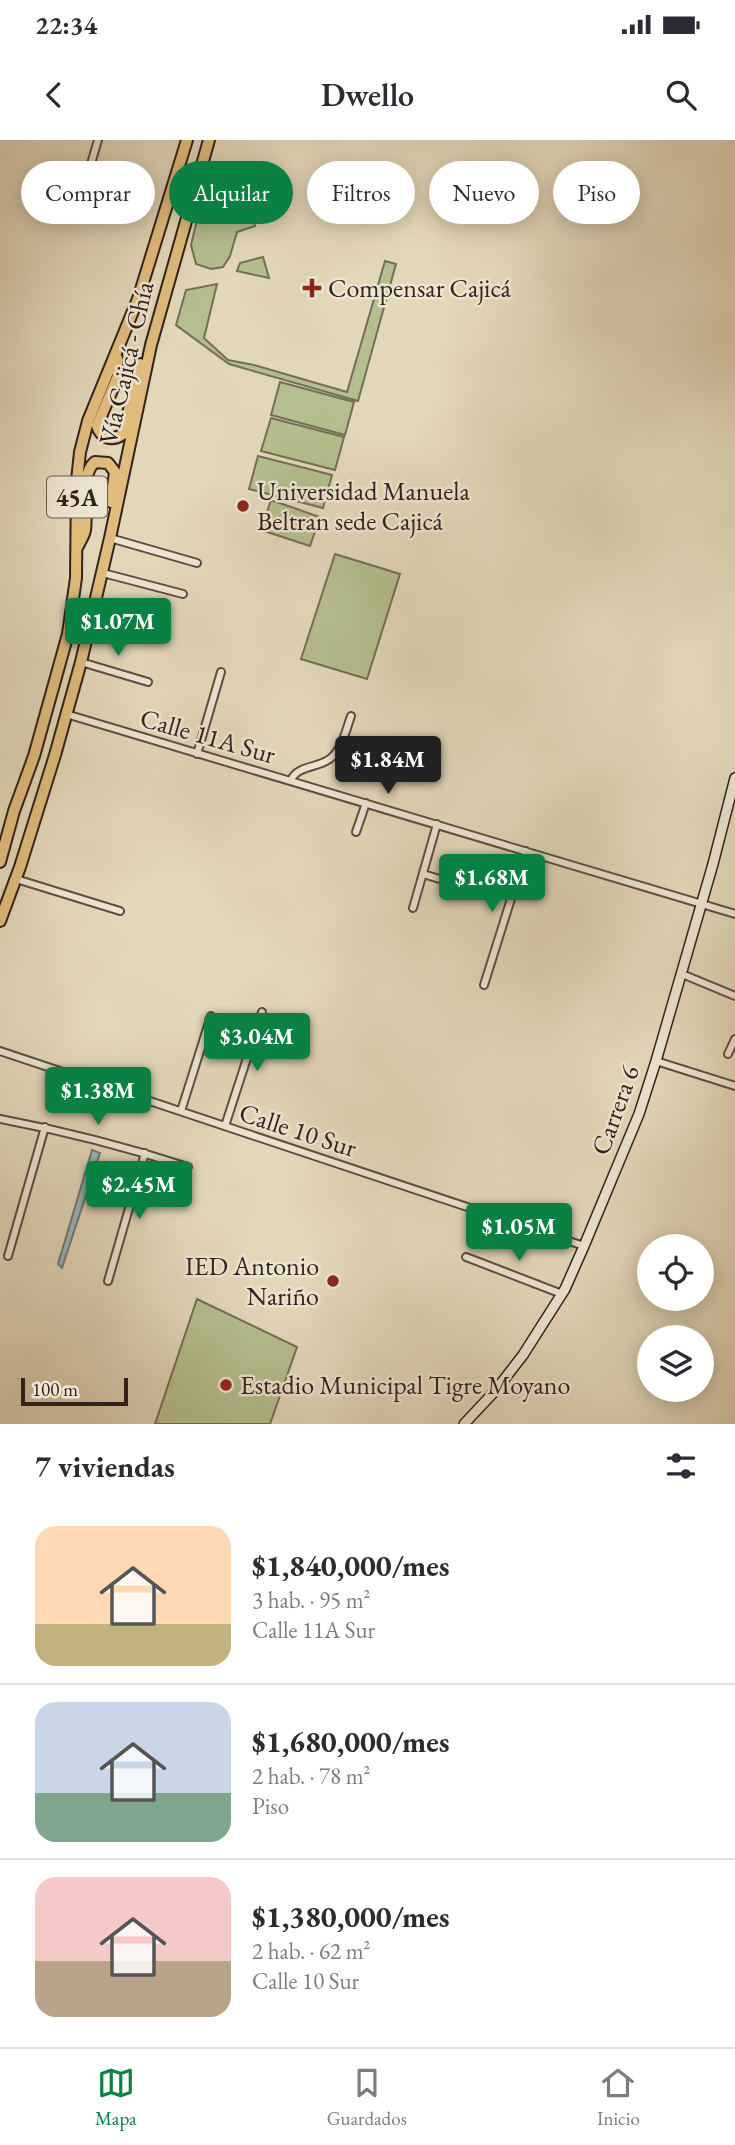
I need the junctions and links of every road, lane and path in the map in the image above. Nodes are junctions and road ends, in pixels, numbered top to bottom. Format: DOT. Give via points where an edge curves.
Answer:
graph roads {
  1 [pos="98,140"];
  2 [pos="187,140"];
  3 [pos="209,140"];
  4 [pos="92,161"];
  5 [pos="166,287"];
  6 [pos="117,355"];
  7 [pos="111,533"];
  8 [pos="76,549"];
  9 [pos="197,563"];
  10 [pos="103,572"];
  11 [pos="183,594"];
  12 [pos="80,662"];
  13 [pos="221,672"];
  14 [pos="148,682"];
  15 [pos="66,714"];
  16 [pos="351,716"];
  17 [pos="197,754"];
  18 [pos="735,778"];
  19 [pos="291,780"];
  20 [pos="366,803"];
  21 [pos="438,824"];
  22 [pos="356,832"];
  23 [pos="526,851"];
  24 [pos="0,862"];
  25 [pos="423,874"];
  26 [pos="16,878"];
  27 [pos="453,883"];
  28 [pos="701,904"];
  29 [pos="412,908"];
  30 [pos="120,911"];
  31 [pos="735,914"];
  32 [pos="0,921"];
  33 [pos="682,974"];
  34 [pos="484,985"];
  35 [pos="735,996"];
  36 [pos="262,1012"];
  37 [pos="211,1016"];
  38 [pos="735,1038"];
  39 [pos="0,1051"];
  40 [pos="728,1054"];
  41 [pos="656,1061"];
  42 [pos="735,1086"];
  43 [pos="181,1111"];
  44 [pos="0,1119"];
  45 [pos="225,1126"];
  46 [pos="45,1127"];
  47 [pos="145,1153"];
  48 [pos="188,1167"];
  49 [pos="584,1246"];
  50 [pos="8,1256"];
  51 [pos="466,1257"];
  52 [pos="108,1280"];
  53 [pos="562,1294"];
  54 [pos="464,1424"];
  1 -- 4 [label="street"];
  2 -- 6 [label="highway, 45A"];
  3 -- 5 [label="highway, Vía Cajicá - Chía / 45A"];
  5 -- 6 [label="highway" via="156,297 122,434 111,439 97,426 118,376"];
  5 -- 7 [label="highway, Vía Cajicá - Chía / 45A"];
  6 -- 8 [label="highway, 45A" via="88,421 80,452"];
  7 -- 8 [label="highway" via="108,518 115,472 108,463 95,462 86,476 85,533"];
  7 -- 9 [label="street"];
  7 -- 10 [label="highway, Vía Cajicá - Chía / 45A"];
  8 -- 24 [label="highway, 45A" via="68,634"];
  10 -- 11 [label="street"];
  10 -- 12 [label="highway, Vía Cajicá - Chía / 45A"];
  12 -- 14 [label="street"];
  12 -- 15 [label="highway, Vía Cajicá - Chía / 45A"];
  13 -- 17 [label="street"];
  15 -- 17 [label="street, Calle 11A Sur"];
  15 -- 26 [label="highway, Vía Cajicá - Chía / 45A"];
  16 -- 19 [label="street" via="333,757 296,772"];
  17 -- 19 [label="street, Calle 11A Sur"];
  18 -- 28 [label="main road, Carrera 6"];
  19 -- 20 [label="street, Calle 11A Sur"];
  20 -- 21 [label="street, Calle 11A Sur"];
  20 -- 22 [label="street"];
  21 -- 23 [label="street, Calle 11A Sur"];
  21 -- 25 [label="street"];
  23 -- 28 [label="street, Calle 11A Sur"];
  23 -- 34 [label="street"];
  25 -- 27 [label="street"];
  25 -- 29 [label="street"];
  26 -- 30 [label="street"];
  26 -- 32 [label="highway, Vía Cajicá - Chía / 45A"];
  28 -- 31 [label="street, Calle 11A Sur"];
  28 -- 33 [label="main road, Carrera 6"];
  33 -- 35 [label="street"];
  33 -- 41 [label="main road, Carrera 6"];
  36 -- 45 [label="street"];
  37 -- 43 [label="street"];
  38 -- 40 [label="street"];
  39 -- 43 [label="street, Calle 10 Sur"];
  41 -- 42 [label="street"];
  41 -- 49 [label="main road, Carrera 6"];
  43 -- 45 [label="street, Calle 10 Sur"];
  44 -- 46 [label="street"];
  45 -- 49 [label="street, Calle 10 Sur"];
  46 -- 47 [label="street"];
  46 -- 50 [label="street"];
  47 -- 48 [label="street"];
  47 -- 52 [label="street"];
  49 -- 53 [label="main road, Carrera 6"];
  51 -- 53 [label="street"];
  53 -- 54 [label="main road, Carrera 6" via="523,1355"];
}
